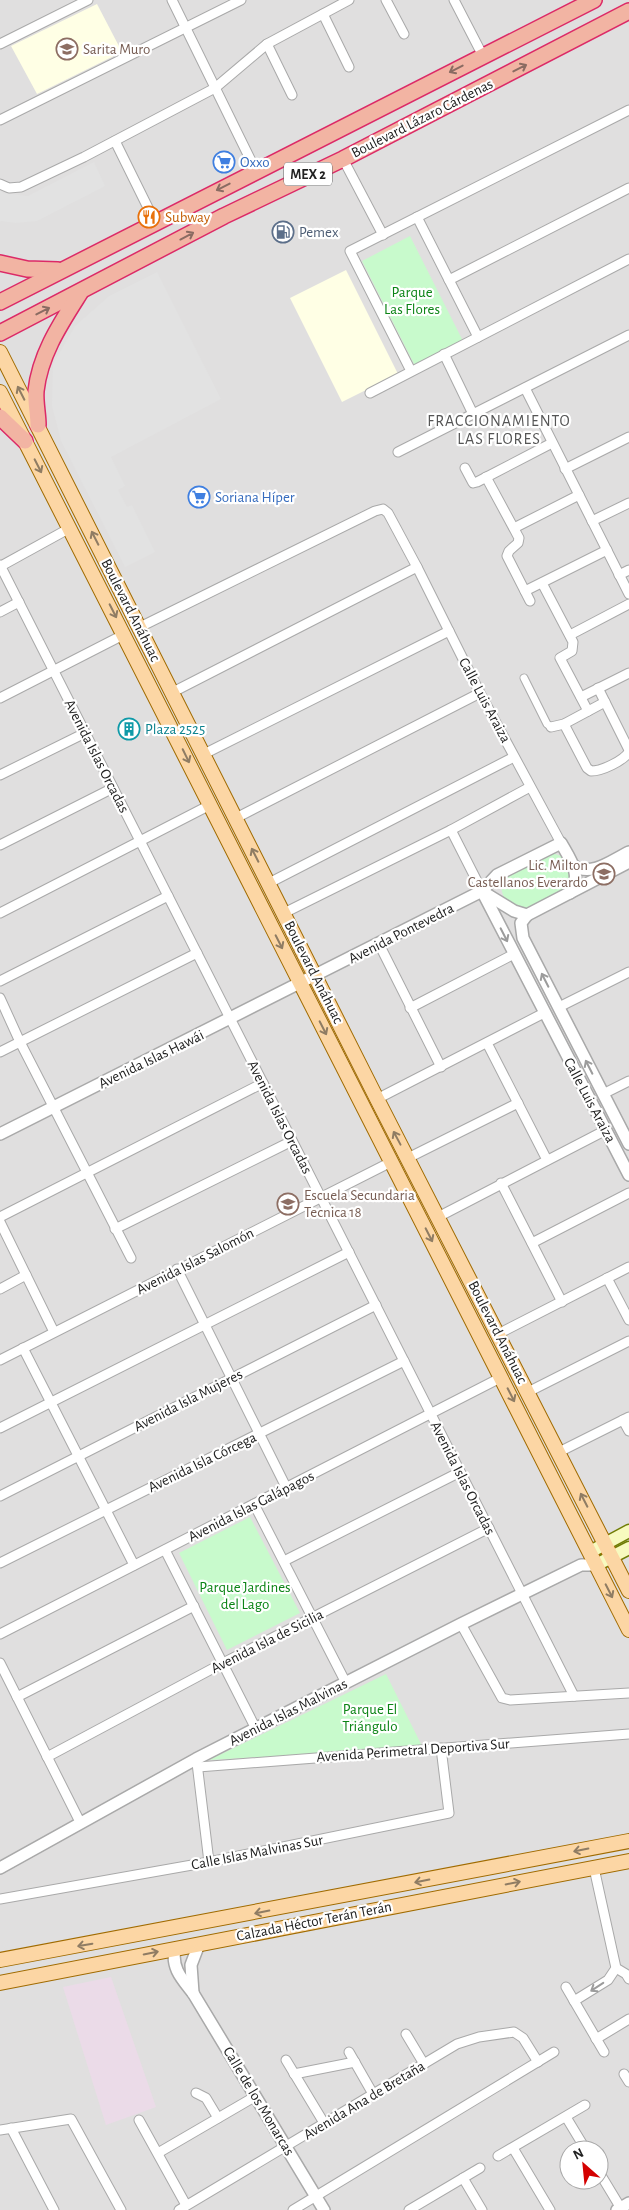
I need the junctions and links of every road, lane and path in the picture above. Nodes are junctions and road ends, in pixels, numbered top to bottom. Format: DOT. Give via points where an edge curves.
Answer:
graph roads {
  1 [pos="88,0"];
  2 [pos="172,0"];
  3 [pos="241,0"];
  4 [pos="349,0"];
  5 [pos="386,0"];
  6 [pos="454,0"];
  7 [pos="594,0"];
  8 [pos="323,14"];
  9 [pos="625,15"];
  10 [pos="186,29"];
  11 [pos="404,34"];
  12 [pos="0,44"];
  13 [pos="267,44"];
  14 [pos="483,56"];
  15 [pos="349,67"];
  16 [pos="215,88"];
  17 [pos="292,95"];
  18 [pos="629,110"];
  19 [pos="0,120"];
  20 [pos="115,141"];
  21 [pos="298,150"];
  22 [pos="343,159"];
  23 [pos="256,171"];
  24 [pos="310,173"];
  25 [pos="2,185"];
  26 [pos="629,188"];
  27 [pos="417,217"];
  28 [pos="155,222"];
  29 [pos="383,235"];
  30 [pos="629,259"];
  31 [pos="0,263"];
  32 [pos="62,270"];
  33 [pos="449,280"];
  34 [pos="81,292"];
  35 [pos="0,302"];
  36 [pos="0,333"];
  37 [pos="629,335"];
  38 [pos="478,336"];
  39 [pos="0,352"];
  40 [pos="444,354"];
  41 [pos="410,371"];
  42 [pos="525,388"];
  43 [pos="0,392"];
  44 [pos="370,392"];
  45 [pos="473,414"];
  46 [pos="0,417"];
  47 [pos="38,425"];
  48 [pos="629,437"];
  49 [pos="26,441"];
  50 [pos="552,443"];
  51 [pos="398,452"];
  52 [pos="464,468"];
  53 [pos="565,469"];
  54 [pos="486,477"];
  55 [pos="579,496"];
  56 [pos="629,503"];
  57 [pos="592,521"];
  58 [pos="70,528"];
  59 [pos="514,528"];
  60 [pos="607,550"];
  61 [pos="0,565"];
  62 [pos="417,567"];
  63 [pos="629,570"];
  64 [pos="619,575"];
  65 [pos="542,583"];
  66 [pos="525,591"];
  67 [pos="629,594"];
  68 [pos="530,601"];
  69 [pos="19,602"];
  70 [pos="629,604"];
  71 [pos="0,612"];
  72 [pos="140,627"];
  73 [pos="449,631"];
  74 [pos="125,634"];
  75 [pos="570,634"];
  76 [pos="53,670"];
  77 [pos="629,673"];
  78 [pos="524,678"];
  79 [pos="598,688"];
  80 [pos="173,692"];
  81 [pos="480,693"];
  82 [pos="0,698"];
  83 [pos="581,698"];
  84 [pos="605,702"];
  85 [pos="588,711"];
  86 [pos="564,724"];
  87 [pos="551,727"];
  88 [pos="85,733"];
  89 [pos="626,737"];
  90 [pos="629,751"];
  91 [pos="204,754"];
  92 [pos="514,756"];
  93 [pos="0,776"];
  94 [pos="530,787"];
  95 [pos="113,788"];
  96 [pos="210,806"];
  97 [pos="236,818"];
  98 [pos="451,830"];
  99 [pos="140,841"];
  100 [pos="561,843"];
  101 [pos="0,844"];
  102 [pos="629,852"];
  103 [pos="629,862"];
  104 [pos="574,866"];
  105 [pos="269,883"];
  106 [pos="482,891"];
  107 [pos="570,893"];
  108 [pos="168,896"];
  109 [pos="0,913"];
  110 [pos="284,913"];
  111 [pos="527,915"];
  112 [pos="379,944"];
  113 [pos="198,953"];
  114 [pos="514,954"];
  115 [pos="629,972"];
  116 [pos="316,976"];
  117 [pos="0,981"];
  118 [pos="301,984"];
  119 [pos="0,998"];
  120 [pos="559,1007"];
  121 [pos="410,1008"];
  122 [pos="544,1013"];
  123 [pos="231,1020"];
  124 [pos="575,1039"];
  125 [pos="20,1042"];
  126 [pos="488,1043"];
  127 [pos="562,1047"];
  128 [pos="0,1052"];
  129 [pos="441,1067"];
  130 [pos="629,1081"];
  131 [pos="262,1083"];
  132 [pos="603,1094"];
  133 [pos="377,1099"];
  134 [pos="518,1103"];
  135 [pos="54,1107"];
  136 [pos="606,1130"];
  137 [pos="0,1134"];
  138 [pos="292,1141"];
  139 [pos="629,1144"];
  140 [pos="408,1158"];
  141 [pos="547,1160"];
  142 [pos="391,1162"];
  143 [pos="86,1173"];
  144 [pos="629,1175"];
  145 [pos="501,1183"];
  146 [pos="629,1193"];
  147 [pos="321,1198"];
  148 [pos="0,1217"];
  149 [pos="438,1217"];
  150 [pos="0,1222"];
  151 [pos="116,1229"];
  152 [pos="532,1243"];
  153 [pos="349,1252"];
  154 [pos="131,1258"];
  155 [pos="629,1267"];
  156 [pos="177,1269"];
  157 [pos="26,1275"];
  158 [pos="607,1278"];
  159 [pos="0,1289"];
  160 [pos="562,1302"];
  161 [pos="376,1306"];
  162 [pos="629,1320"];
  163 [pos="204,1324"];
  164 [pos="54,1332"];
  165 [pos="498,1334"];
  166 [pos="629,1341"];
  167 [pos="23,1348"];
  168 [pos="0,1360"];
  169 [pos="404,1361"];
  170 [pos="502,1377"];
  171 [pos="231,1378"];
  172 [pos="528,1392"];
  173 [pos="50,1402"];
  174 [pos="431,1415"];
  175 [pos="626,1418"];
  176 [pos="0,1428"];
  177 [pos="629,1430"];
  178 [pos="259,1434"];
  179 [pos="559,1452"];
  180 [pos="77,1457"];
  181 [pos="460,1472"];
  182 [pos="286,1487"];
  183 [pos="0,1496"];
  184 [pos="254,1504"];
  185 [pos="105,1510"];
  186 [pos="489,1528"];
  187 [pos="629,1532"];
  188 [pos="606,1543"];
  189 [pos="629,1548"];
  190 [pos="165,1550"];
  191 [pos="590,1552"];
  192 [pos="612,1556"];
  193 [pos="284,1560"];
  194 [pos="0,1564"];
  195 [pos="134,1565"];
  196 [pos="581,1565"];
  197 [pos="596,1565"];
  198 [pos="629,1591"];
  199 [pos="522,1594"];
  200 [pos="194,1606"];
  201 [pos="313,1618"];
  202 [pos="461,1624"];
  203 [pos="629,1630"];
  204 [pos="0,1634"];
  205 [pos="0,1663"];
  206 [pos="223,1663"];
  207 [pos="346,1683"];
  208 [pos="629,1693"];
  209 [pos="574,1696"];
  210 [pos="17,1697"];
  211 [pos="256,1729"];
  212 [pos="629,1734"];
  213 [pos="441,1748"];
  214 [pos="48,1757"];
  215 [pos="197,1763"];
  216 [pos="80,1822"];
  217 [pos="629,1841"];
  218 [pos="629,1861"];
  219 [pos="209,1862"];
  220 [pos="0,1868"];
  221 [pos="594,1868"];
  222 [pos="0,1899"];
  223 [pos="238,1916"];
  224 [pos="119,1939"];
  225 [pos="199,1944"];
  226 [pos="175,1949"];
  227 [pos="0,1960"];
  228 [pos="616,1968"];
  229 [pos="55,1972"];
  230 [pos="629,1979"];
  231 [pos="0,1983"];
  232 [pos="566,1987"];
  233 [pos="194,1993"];
  234 [pos="574,2001"];
  235 [pos="629,2019"];
  236 [pos="406,2034"];
  237 [pos="596,2039"];
  238 [pos="349,2052"];
  239 [pos="554,2052"];
  240 [pos="604,2052"];
  241 [pos="286,2060"];
  242 [pos="355,2062"];
  243 [pos="538,2062"];
  244 [pos="424,2064"];
  245 [pos="294,2074"];
  246 [pos="196,2093"];
  247 [pos="374,2094"];
  248 [pos="256,2096"];
  249 [pos="584,2105"];
  250 [pos="566,2117"];
  251 [pos="218,2118"];
  252 [pos="139,2120"];
  253 [pos="324,2123"];
  254 [pos="11,2128"];
  255 [pos="0,2130"];
  256 [pos="580,2140"];
  257 [pos="286,2146"];
  258 [pos="513,2148"];
  259 [pos="158,2153"];
  260 [pos="498,2156"];
  261 [pos="480,2168"];
  262 [pos="463,2178"];
  263 [pos="609,2188"];
  264 [pos="316,2196"];
  265 [pos="182,2208"];
  266 [pos="622,2208"];
  267 [pos="412,2209"];
  268 [pos="54,2210"];
  269 [pos="121,2210"];
  270 [pos="293,2210"];
  271 [pos="324,2210"];
  272 [pos="482,2210"];
  273 [pos="550,2210"];
  1 -- 12 [label="street"];
  2 -- 10 [label="street"];
  3 -- 10 [label="street"];
  4 -- 8 [label="street"];
  5 -- 11 [label="street"];
  6 -- 14 [label="street"];
  7 -- 14 [label="highway, Boulevard Lázaro Cárdenas / MEX 2"];
  8 -- 13 [label="street"];
  8 -- 15 [label="street"];
  22 -- 9 [label="highway, Boulevard Lázaro Cárdenas / MEX 2, one-way"];
  10 -- 16 [label="street"];
  10 -- 19 [label="street"];
  13 -- 16 [label="street"];
  13 -- 17 [label="street"];
  14 -- 21 [label="highway, Boulevard Lázaro Cárdenas / MEX 2, one-way"];
  16 -- 20 [label="street"];
  16 -- 23 [label="street"];
  18 -- 27 [label="street"];
  20 -- 25 [label="street" via="28,184 14,188"];
  20 -- 28 [label="street"];
  21 -- 23 [label="highway, Boulevard Lázaro Cárdenas / MEX 2"];
  21 -- 24 [label="highway"];
  22 -- 24 [label="highway, Boulevard Lázaro Cárdenas / MEX 2"];
  22 -- 29 [label="street"];
  23 -- 28 [label="highway, Boulevard Lázaro Cárdenas / MEX 2, one-way"];
  34 -- 24 [label="highway, Boulevard Lázaro Cárdenas / MEX 2, one-way"];
  26 -- 33 [label="street"];
  27 -- 29 [label="street"];
  27 -- 33 [label="street"];
  28 -- 32 [label="highway, Boulevard Lázaro Cárdenas / MEX 2"];
  29 -- 41 [label="street" via="350,251"];
  30 -- 38 [label="street"];
  31 -- 32 [label="highway" via="27,269"];
  32 -- 35 [label="highway, Boulevard Lázaro Cárdenas / MEX 2"];
  33 -- 38 [label="street"];
  36 -- 34 [label="highway, Boulevard Lázaro Cárdenas / MEX 2, one-way"];
  34 -- 47 [label="highway" via="57,329 43,359 36,391"];
  37 -- 42 [label="street"];
  38 -- 40 [label="street"];
  47 -- 39 [label="main road, Boulevard Anáhuac, one-way"];
  40 -- 41 [label="street"];
  40 -- 45 [label="street"];
  41 -- 44 [label="street"];
  42 -- 45 [label="street"];
  42 -- 50 [label="street"];
  43 -- 49 [label="main road, Boulevard Anáhuac"];
  45 -- 51 [label="street"];
  46 -- 49 [label="highway"];
  72 -- 47 [label="main road, Boulevard Anáhuac, one-way"];
  48 -- 53 [label="street"];
  49 -- 58 [label="main road, Boulevard Anáhuac, one-way"];
  50 -- 53 [label="street"];
  50 -- 54 [label="street"];
  52 -- 54 [label="street" via="473,483"];
  53 -- 55 [label="street"];
  54 -- 59 [label="street"];
  55 -- 57 [label="street"];
  55 -- 59 [label="street"];
  56 -- 57 [label="street"];
  57 -- 60 [label="street"];
  58 -- 61 [label="street"];
  58 -- 74 [label="main road, Boulevard Anáhuac, one-way"];
  59 -- 66 [label="street" via="519,538 507,553 508,559"];
  60 -- 64 [label="street"];
  60 -- 65 [label="street"];
  61 -- 69 [label="street, Avenida Islas Orcadas"];
  62 -- 72 [label="street, Calle Luis Araiza" via="383,509"];
  62 -- 73 [label="street, Calle Luis Araiza"];
  62 -- 80 [label="street"];
  63 -- 64 [label="street"];
  64 -- 67 [label="street"];
  65 -- 66 [label="street"];
  65 -- 75 [label="street"];
  66 -- 68 [label="street"];
  69 -- 71 [label="street"];
  69 -- 76 [label="street, Avenida Islas Orcadas"];
  70 -- 75 [label="street"];
  72 -- 80 [label="main road, Boulevard Anáhuac"];
  73 -- 81 [label="street, Calle Luis Araiza"];
  73 -- 91 [label="street"];
  74 -- 76 [label="street"];
  74 -- 96 [label="main road, Boulevard Anáhuac, one-way"];
  75 -- 83 [label="street" via="573,648 560,658"];
  76 -- 82 [label="street"];
  76 -- 88 [label="street, Avenida Islas Orcadas"];
  77 -- 79 [label="street"];
  78 -- 87 [label="street"];
  79 -- 83 [label="street"];
  79 -- 84 [label="street"];
  80 -- 91 [label="main road, Boulevard Anáhuac"];
  81 -- 92 [label="street, Calle Luis Araiza"];
  81 -- 97 [label="street"];
  83 -- 85 [label="street"];
  84 -- 85 [label="street"];
  84 -- 89 [label="street"];
  85 -- 86 [label="street"];
  86 -- 87 [label="street"];
  86 -- 90 [label="street" via="587,768 592,771 624,758"];
  88 -- 93 [label="street"];
  88 -- 95 [label="street, Avenida Islas Orcadas"];
  89 -- 90 [label="street"];
  91 -- 97 [label="main road, Boulevard Anáhuac"];
  92 -- 94 [label="street, Calle Luis Araiza"];
  92 -- 105 [label="street"];
  94 -- 98 [label="street"];
  94 -- 100 [label="street, Calle Luis Araiza"];
  95 -- 99 [label="street, Avenida Islas Orcadas"];
  95 -- 101 [label="street"];
  96 -- 99 [label="street"];
  96 -- 118 [label="main road, Boulevard Anáhuac, one-way"];
  105 -- 97 [label="main road, Boulevard Anáhuac, one-way"];
  98 -- 106 [label="street, Calle Luis Araiza"];
  98 -- 110 [label="street"];
  99 -- 108 [label="street, Avenida Islas Orcadas"];
  99 -- 109 [label="street"];
  100 -- 104 [label="street, Calle Luis Araiza"];
  100 -- 106 [label="street, Avenida Pontevedra" via="497,875"];
  102 -- 104 [label="street" via="590,871"];
  103 -- 107 [label="street"];
  104 -- 107 [label="street" via="576,880"];
  105 -- 110 [label="main road, Boulevard Anáhuac"];
  106 -- 111 [label="street" via="514,911"];
  106 -- 112 [label="street, Avenida Pontevedra"];
  106 -- 114 [label="street, Calle Luis Araiza, one-way"];
  107 -- 111 [label="street"];
  108 -- 113 [label="street, Avenida Islas Orcadas"];
  108 -- 117 [label="street"];
  110 -- 116 [label="main road, Boulevard Anáhuac"];
  120 -- 111 [label="street, Calle Luis Araiza, one-way" via="524,938 521,923"];
  112 -- 116 [label="street, Avenida Pontevedra"];
  112 -- 121 [label="street"];
  113 -- 123 [label="street, Avenida Islas Orcadas"];
  113 -- 125 [label="street"];
  114 -- 121 [label="street"];
  114 -- 122 [label="street, Calle Luis Araiza"];
  115 -- 120 [label="street"];
  116 -- 118 [label="street, Avenida Pontevedra"];
  116 -- 133 [label="main road, Boulevard Anáhuac"];
  118 -- 123 [label="street, Avenida Islas Hawái"];
  118 -- 142 [label="main road, Boulevard Anáhuac, one-way"];
  119 -- 125 [label="street"];
  120 -- 124 [label="street, Calle Luis Araiza"];
  121 -- 129 [label="street"];
  122 -- 126 [label="street"];
  122 -- 127 [label="street, Calle Luis Araiza"];
  123 -- 131 [label="street, Avenida Islas Orcadas"];
  123 -- 135 [label="street, Avenida Islas Hawái"];
  124 -- 127 [label="street"];
  132 -- 124 [label="street, Calle Luis Araiza, one-way"];
  125 -- 128 [label="street"];
  125 -- 135 [label="street"];
  126 -- 129 [label="street"];
  126 -- 134 [label="street"];
  127 -- 136 [label="street, Calle Luis Araiza"];
  129 -- 133 [label="street"];
  130 -- 132 [label="street"];
  131 -- 138 [label="street, Avenida Islas Orcadas"];
  131 -- 143 [label="street"];
  132 -- 139 [label="street, Calle Luis Araiza"];
  140 -- 133 [label="main road, Boulevard Anáhuac, one-way"];
  134 -- 140 [label="street"];
  134 -- 141 [label="street"];
  135 -- 137 [label="street, Avenida Islas Hawái"];
  135 -- 143 [label="street"];
  136 -- 141 [label="street"];
  136 -- 144 [label="street, Calle Luis Araiza"];
  138 -- 147 [label="street, Avenida Islas Orcadas"];
  138 -- 151 [label="street"];
  140 -- 149 [label="main road, Boulevard Anáhuac"];
  141 -- 145 [label="street"];
  142 -- 147 [label="street, Avenida Islas Salomón"];
  142 -- 170 [label="main road, Boulevard Anáhuac, one-way"];
  143 -- 148 [label="street"];
  143 -- 151 [label="street"];
  145 -- 149 [label="street"];
  145 -- 152 [label="street"];
  146 -- 152 [label="street"];
  147 -- 153 [label="street, Avenida Islas Orcadas"];
  147 -- 156 [label="street, Avenida Islas Salomón"];
  149 -- 165 [label="main road, Boulevard Anáhuac"];
  150 -- 157 [label="street"];
  151 -- 154 [label="street"];
  152 -- 160 [label="street"];
  153 -- 161 [label="street, Avenida Islas Orcadas"];
  153 -- 163 [label="street"];
  155 -- 158 [label="street"];
  156 -- 163 [label="street"];
  156 -- 164 [label="street, Avenida Islas Salomón"];
  157 -- 159 [label="street"];
  157 -- 164 [label="street"];
  158 -- 160 [label="street"];
  158 -- 162 [label="street"];
  160 -- 165 [label="street"];
  161 -- 169 [label="street, Avenida Islas Orcadas"];
  161 -- 171 [label="street, Avenida Isla Mujeres"];
  163 -- 171 [label="street"];
  163 -- 173 [label="street"];
  164 -- 167 [label="street, Avenida Islas Salomón"];
  165 -- 172 [label="main road, Boulevard Anáhuac"];
  166 -- 172 [label="street"];
  167 -- 168 [label="street, Avenida Islas Salomón"];
  167 -- 173 [label="street"];
  169 -- 174 [label="street, Avenida Islas Orcadas"];
  169 -- 178 [label="street, Avenida Isla Córcega"];
  170 -- 174 [label="street, Avenida Islas Galápagos"];
  170 -- 191 [label="main road, Boulevard Anáhuac, one-way"];
  171 -- 178 [label="street"];
  171 -- 180 [label="street, Avenida Isla Mujeres"];
  172 -- 179 [label="main road, Boulevard Anáhuac"];
  173 -- 176 [label="street"];
  173 -- 180 [label="street"];
  174 -- 181 [label="street, Avenida Islas Orcadas"];
  174 -- 182 [label="street, Avenida Islas Galápagos"];
  175 -- 177 [label="street"];
  175 -- 179 [label="street"];
  178 -- 182 [label="street"];
  178 -- 185 [label="street, Avenida Isla Córcega"];
  188 -- 179 [label="main road, Boulevard Anáhuac, one-way"];
  180 -- 183 [label="street, Avenida Isla Mujeres"];
  180 -- 185 [label="street"];
  181 -- 186 [label="street, Avenida Islas Orcadas"];
  181 -- 193 [label="street"];
  182 -- 184 [label="street, Avenida Islas Galápagos"];
  184 -- 190 [label="street, Avenida Islas Galápagos"];
  184 -- 193 [label="street"];
  185 -- 194 [label="street, Avenida Isla Córcega"];
  185 -- 195 [label="street"];
  186 -- 199 [label="street, Avenida Islas Orcadas"];
  186 -- 201 [label="street, Avenida Isla de Sicilia"];
  187 -- 188 [label="main road"];
  188 -- 191 [label="main road"];
  188 -- 192 [label="main road, Boulevard Anáhuac"];
  189 -- 192 [label="main road"];
  190 -- 195 [label="street, Avenida Islas Galápagos"];
  190 -- 200 [label="street"];
  191 -- 196 [label="street, Avenida Islas Malvinas"];
  191 -- 197 [label="main road, Boulevard Anáhuac"];
  192 -- 197 [label="main road"];
  192 -- 198 [label="main road, Boulevard Anáhuac"];
  193 -- 201 [label="street"];
  195 -- 204 [label="street, Avenida Islas Galápagos"];
  196 -- 197 [label="street, Avenida Islas Malvinas"];
  196 -- 199 [label="street, Avenida Islas Malvinas"];
  197 -- 203 [label="main road, Boulevard Anáhuac, one-way"];
  199 -- 202 [label="street, Avenida Islas Malvinas"];
  199 -- 209 [label="street, Avenida Islas Orcadas"];
  200 -- 206 [label="street"];
  200 -- 210 [label="street"];
  201 -- 206 [label="street, Avenida Isla de Sicilia"];
  201 -- 207 [label="street"];
  202 -- 207 [label="street, Avenida Islas Malvinas"];
  202 -- 209 [label="street" via="502,1698"];
  205 -- 210 [label="street"];
  206 -- 211 [label="street"];
  206 -- 214 [label="street, Avenida Isla de Sicilia"];
  207 -- 211 [label="street, Avenida Islas Malvinas"];
  208 -- 209 [label="street"];
  210 -- 214 [label="street"];
  211 -- 215 [label="street, Avenida Islas Malvinas"];
  212 -- 213 [label="street, Avenida Perimetral Deportiva Sur"];
  213 -- 215 [label="street, Avenida Perimetral Deportiva Sur"];
  213 -- 219 [label="street, Calle Islas Malvinas Sur" via="449,1814"];
  214 -- 216 [label="street"];
  215 -- 216 [label="street, Avenida Islas Malvinas"];
  215 -- 219 [label="street"];
  216 -- 220 [label="street, Avenida Islas Malvinas"];
  217 -- 223 [label="main road, Calzada Héctor Terán Terán, one-way"];
  218 -- 221 [label="main road, Calzada Héctor Terán Terán"];
  219 -- 222 [label="street, Calle Islas Malvinas Sur"];
  225 -- 221 [label="main road, Calzada Héctor Terán Terán, one-way"];
  221 -- 228 [label="street"];
  223 -- 224 [label="main road, Calzada Héctor Terán Terán"];
  223 -- 226 [label="main road" via="222,1926 186,1936"];
  224 -- 227 [label="main road, Calzada Héctor Terán Terán, one-way"];
  224 -- 229 [label="main road" via="109,1952"];
  225 -- 226 [label="main road, Calzada Héctor Terán Terán"];
  225 -- 233 [label="street, Calle de los Monarcas" via="192,1965"];
  229 -- 226 [label="main road, Calzada Héctor Terán Terán, one-way"];
  226 -- 233 [label="street, Calle de los Monarcas" via="177,1972"];
  228 -- 230 [label="street"];
  228 -- 234 [label="street, one-way" via="608,1980"];
  229 -- 231 [label="main road, Calzada Héctor Terán Terán"];
  232 -- 234 [label="street"];
  233 -- 248 [label="street, Calle de los Monarcas"];
  234 -- 237 [label="street"];
  235 -- 237 [label="street"];
  236 -- 244 [label="street"];
  237 -- 240 [label="street"];
  238 -- 242 [label="street"];
  239 -- 243 [label="street"];
  241 -- 245 [label="street"];
  242 -- 245 [label="street"];
  242 -- 247 [label="street"];
  243 -- 244 [label="street, Avenida Ana de Bretaña" via="523,2038 514,2032 468,2040"];
  243 -- 264 [label="street"];
  244 -- 247 [label="street, Avenida Ana de Bretaña"];
  245 -- 253 [label="street"];
  246 -- 251 [label="street" via="206,2098"];
  247 -- 253 [label="street, Avenida Ana de Bretaña"];
  248 -- 251 [label="street"];
  248 -- 257 [label="street, Calle de los Monarcas"];
  249 -- 250 [label="street"];
  250 -- 256 [label="street"];
  250 -- 258 [label="street"];
  251 -- 259 [label="street"];
  252 -- 259 [label="street"];
  253 -- 257 [label="street, Avenida Ana de Bretaña"];
  254 -- 255 [label="street"];
  254 -- 268 [label="street"];
  254 -- 269 [label="street" via="72,2118"];
  257 -- 264 [label="street, Calle de los Monarcas"];
  257 -- 265 [label="street, Avenida Ana de Bretaña"];
  258 -- 260 [label="street"];
  258 -- 273 [label="street"];
  259 -- 265 [label="street"];
  261 -- 262 [label="street"];
  262 -- 267 [label="street"];
  262 -- 272 [label="street"];
  263 -- 266 [label="street"];
  264 -- 270 [label="street"];
  264 -- 271 [label="street, Calle de los Monarcas"];
}
